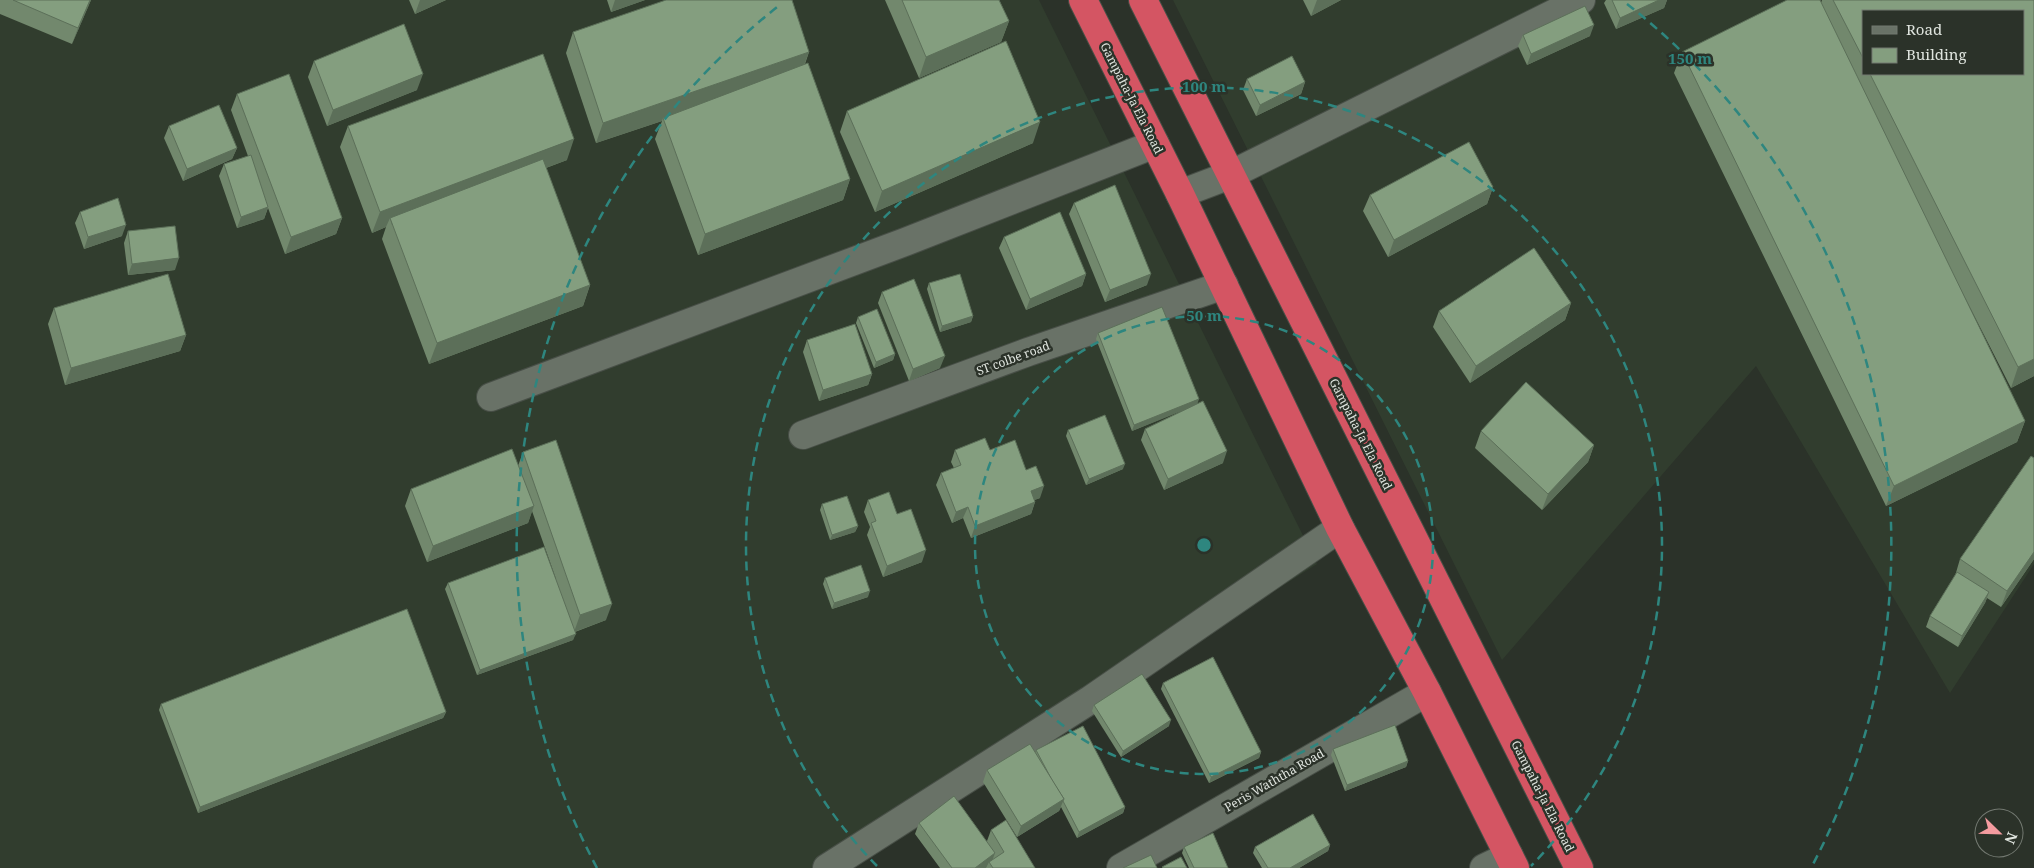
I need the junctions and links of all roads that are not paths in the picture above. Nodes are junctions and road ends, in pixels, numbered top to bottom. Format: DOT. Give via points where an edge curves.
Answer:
graph roads {
  1 [pos="1083,0"];
  2 [pos="1143,0"];
  3 [pos="1581,0"];
  4 [pos="1155,144"];
  5 [pos="1230,175"];
  6 [pos="1180,194"];
  7 [pos="1224,285"];
  8 [pos="491,396"];
  9 [pos="803,435"];
  10 [pos="1340,528"];
  11 [pos="1426,692"];
  12 [pos="1512,862"];
  13 [pos="827,868"];
  14 [pos="1121,868"];
  15 [pos="1484,868"];
  16 [pos="1579,868"];
  1 -- 4 [label="highway, Gampaha-Ja Ela Road"];
  2 -- 5 [label="highway, Gampaha-Ja Ela Road"];
  3 -- 5 [label="street"];
  4 -- 6 [label="highway, Gampaha-Ja Ela Road"];
  4 -- 8 [label="street" via="905,242"];
  5 -- 6 [label="street"];
  5 -- 16 [label="highway, Gampaha-Ja Ela Road"];
  6 -- 7 [label="highway, Gampaha-Ja Ela Road"];
  7 -- 9 [label="street, ST colbe road" via="1028,352"];
  7 -- 10 [label="highway, Gampaha-Ja Ela Road"];
  10 -- 11 [label="highway, Gampaha-Ja Ela Road"];
  10 -- 13 [label="street" via="1090,700"];
  11 -- 12 [label="highway, Gampaha-Ja Ela Road"];
  11 -- 14 [label="street, Peris Waththa Road"];
  12 -- 15 [label="street"];
}
